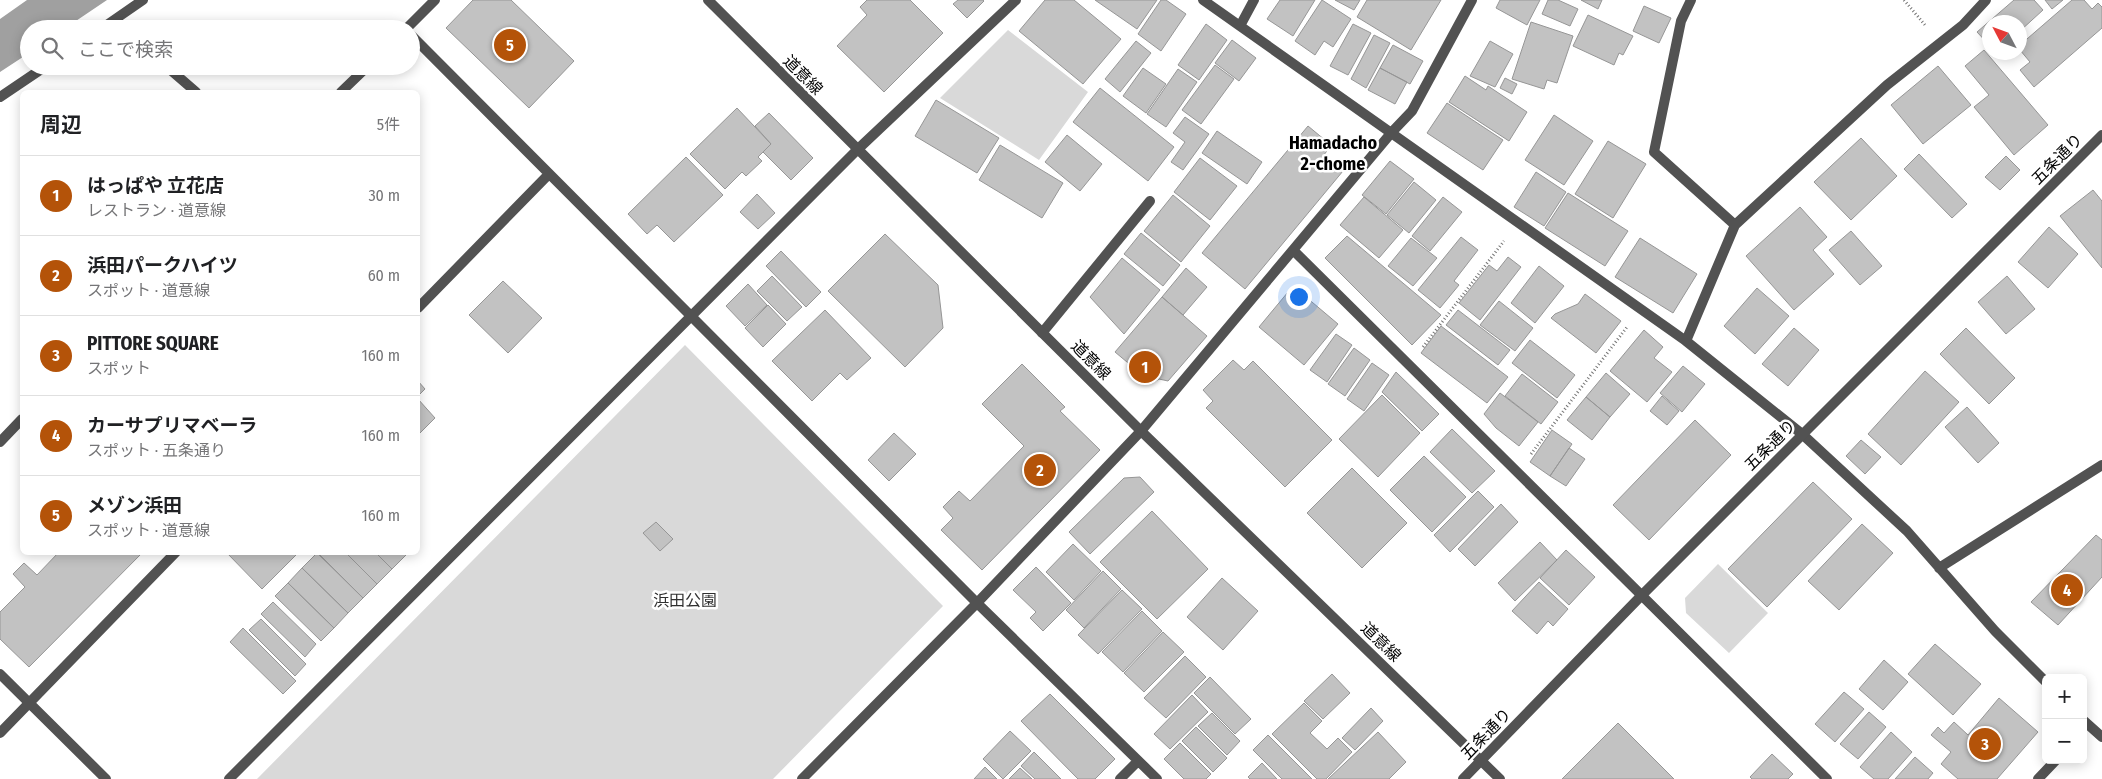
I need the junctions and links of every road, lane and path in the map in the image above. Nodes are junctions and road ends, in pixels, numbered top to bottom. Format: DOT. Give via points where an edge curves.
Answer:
graph roads {
  1 [pos="143,0"];
  2 [pos="435,0"];
  3 [pos="708,0"];
  4 [pos="1016,0"];
  5 [pos="1203,0"];
  6 [pos="1254,0"];
  7 [pos="1472,0"];
  8 [pos="1691,0"];
  9 [pos="1904,0"];
  10 [pos="1986,0"];
  11 [pos="114,20"];
  12 [pos="415,20"];
  13 [pos="1240,26"];
  14 [pos="1940,43"];
  15 [pos="420,44"];
  16 [pos="33,75"];
  17 [pos="176,75"];
  18 [pos="359,75"];
  19 [pos="194,90"];
  20 [pos="343,90"];
  21 [pos="0,97"];
  22 [pos="1392,132"];
  23 [pos="2102,135"];
  24 [pos="857,150"];
  25 [pos="549,174"];
  26 [pos="1150,201"];
  27 [pos="1518,222"];
  28 [pos="1734,225"];
  29 [pos="1293,250"];
  30 [pos="420,306"];
  31 [pos="1640,309"];
  32 [pos="691,316"];
  33 [pos="1042,333"];
  34 [pos="1686,341"];
  35 [pos="1409,365"];
  36 [pos="20,421"];
  37 [pos="1141,431"];
  38 [pos="1802,434"];
  39 [pos="0,442"];
  40 [pos="2102,465"];
  41 [pos="1517,472"];
  42 [pos="173,555"];
  43 [pos="1939,568"];
  44 [pos="1641,596"];
  45 [pos="977,603"];
  46 [pos="0,674"];
  47 [pos="2042,678"];
  48 [pos="28,702"];
  49 [pos="2087,727"];
  50 [pos="0,733"];
  51 [pos="2102,736"];
  52 [pos="1482,760"];
  53 [pos="1138,761"];
  54 [pos="2052,764"];
  55 [pos="106,779"];
  56 [pos="229,779"];
  57 [pos="802,779"];
  58 [pos="1120,779"];
  59 [pos="1157,779"];
  60 [pos="1463,779"];
  61 [pos="1500,779"];
  62 [pos="1827,779"];
  63 [pos="2038,779"];
  1 -- 11 [label="street"];
  2 -- 12 [label="street"];
  3 -- 24 [label="street, 道意線"];
  4 -- 24 [label="street"];
  5 -- 13 [label="street"];
  6 -- 13 [label="street"];
  7 -- 22 [label="street" via="1412,111"];
  8 -- 28 [label="street" via="1681,21 1654,152"];
  9 -- 14 [label="path"];
  10 -- 14 [label="street" via="1963,25"];
  13 -- 22 [label="street"];
  14 -- 28 [label="street" via="1887,85"];
  15 -- 25 [label="street"];
  16 -- 21 [label="street"];
  17 -- 19 [label="street"];
  18 -- 20 [label="street"];
  22 -- 27 [label="street"];
  22 -- 29 [label="street"];
  23 -- 38 [label="street, 五条通り"];
  24 -- 32 [label="street"];
  24 -- 33 [label="street, 道意線"];
  25 -- 30 [label="street"];
  25 -- 32 [label="street"];
  26 -- 33 [label="street"];
  27 -- 31 [label="street"];
  27 -- 35 [label="path"];
  28 -- 34 [label="street"];
  29 -- 35 [label="street"];
  29 -- 37 [label="street"];
  31 -- 34 [label="street"];
  31 -- 41 [label="path"];
  32 -- 45 [label="street"];
  32 -- 56 [label="street"];
  33 -- 37 [label="street, 道意線"];
  34 -- 38 [label="street"];
  35 -- 41 [label="street"];
  36 -- 39 [label="street"];
  37 -- 45 [label="street"];
  37 -- 52 [label="street, 道意線"];
  38 -- 43 [label="street" via="1907,531"];
  38 -- 44 [label="street, 五条通り"];
  40 -- 43 [label="street"];
  41 -- 44 [label="street"];
  42 -- 48 [label="street"];
  43 -- 47 [label="street"];
  44 -- 52 [label="street, 五条通り"];
  44 -- 62 [label="street"];
  45 -- 53 [label="street"];
  45 -- 57 [label="street"];
  46 -- 48 [label="street"];
  48 -- 50 [label="street"];
  48 -- 55 [label="street"];
  49 -- 51 [label="street"];
  52 -- 60 [label="street, 五条通り"];
  52 -- 61 [label="street, 道意線"];
  53 -- 58 [label="street"];
  53 -- 59 [label="street"];
  54 -- 63 [label="street"];
}
